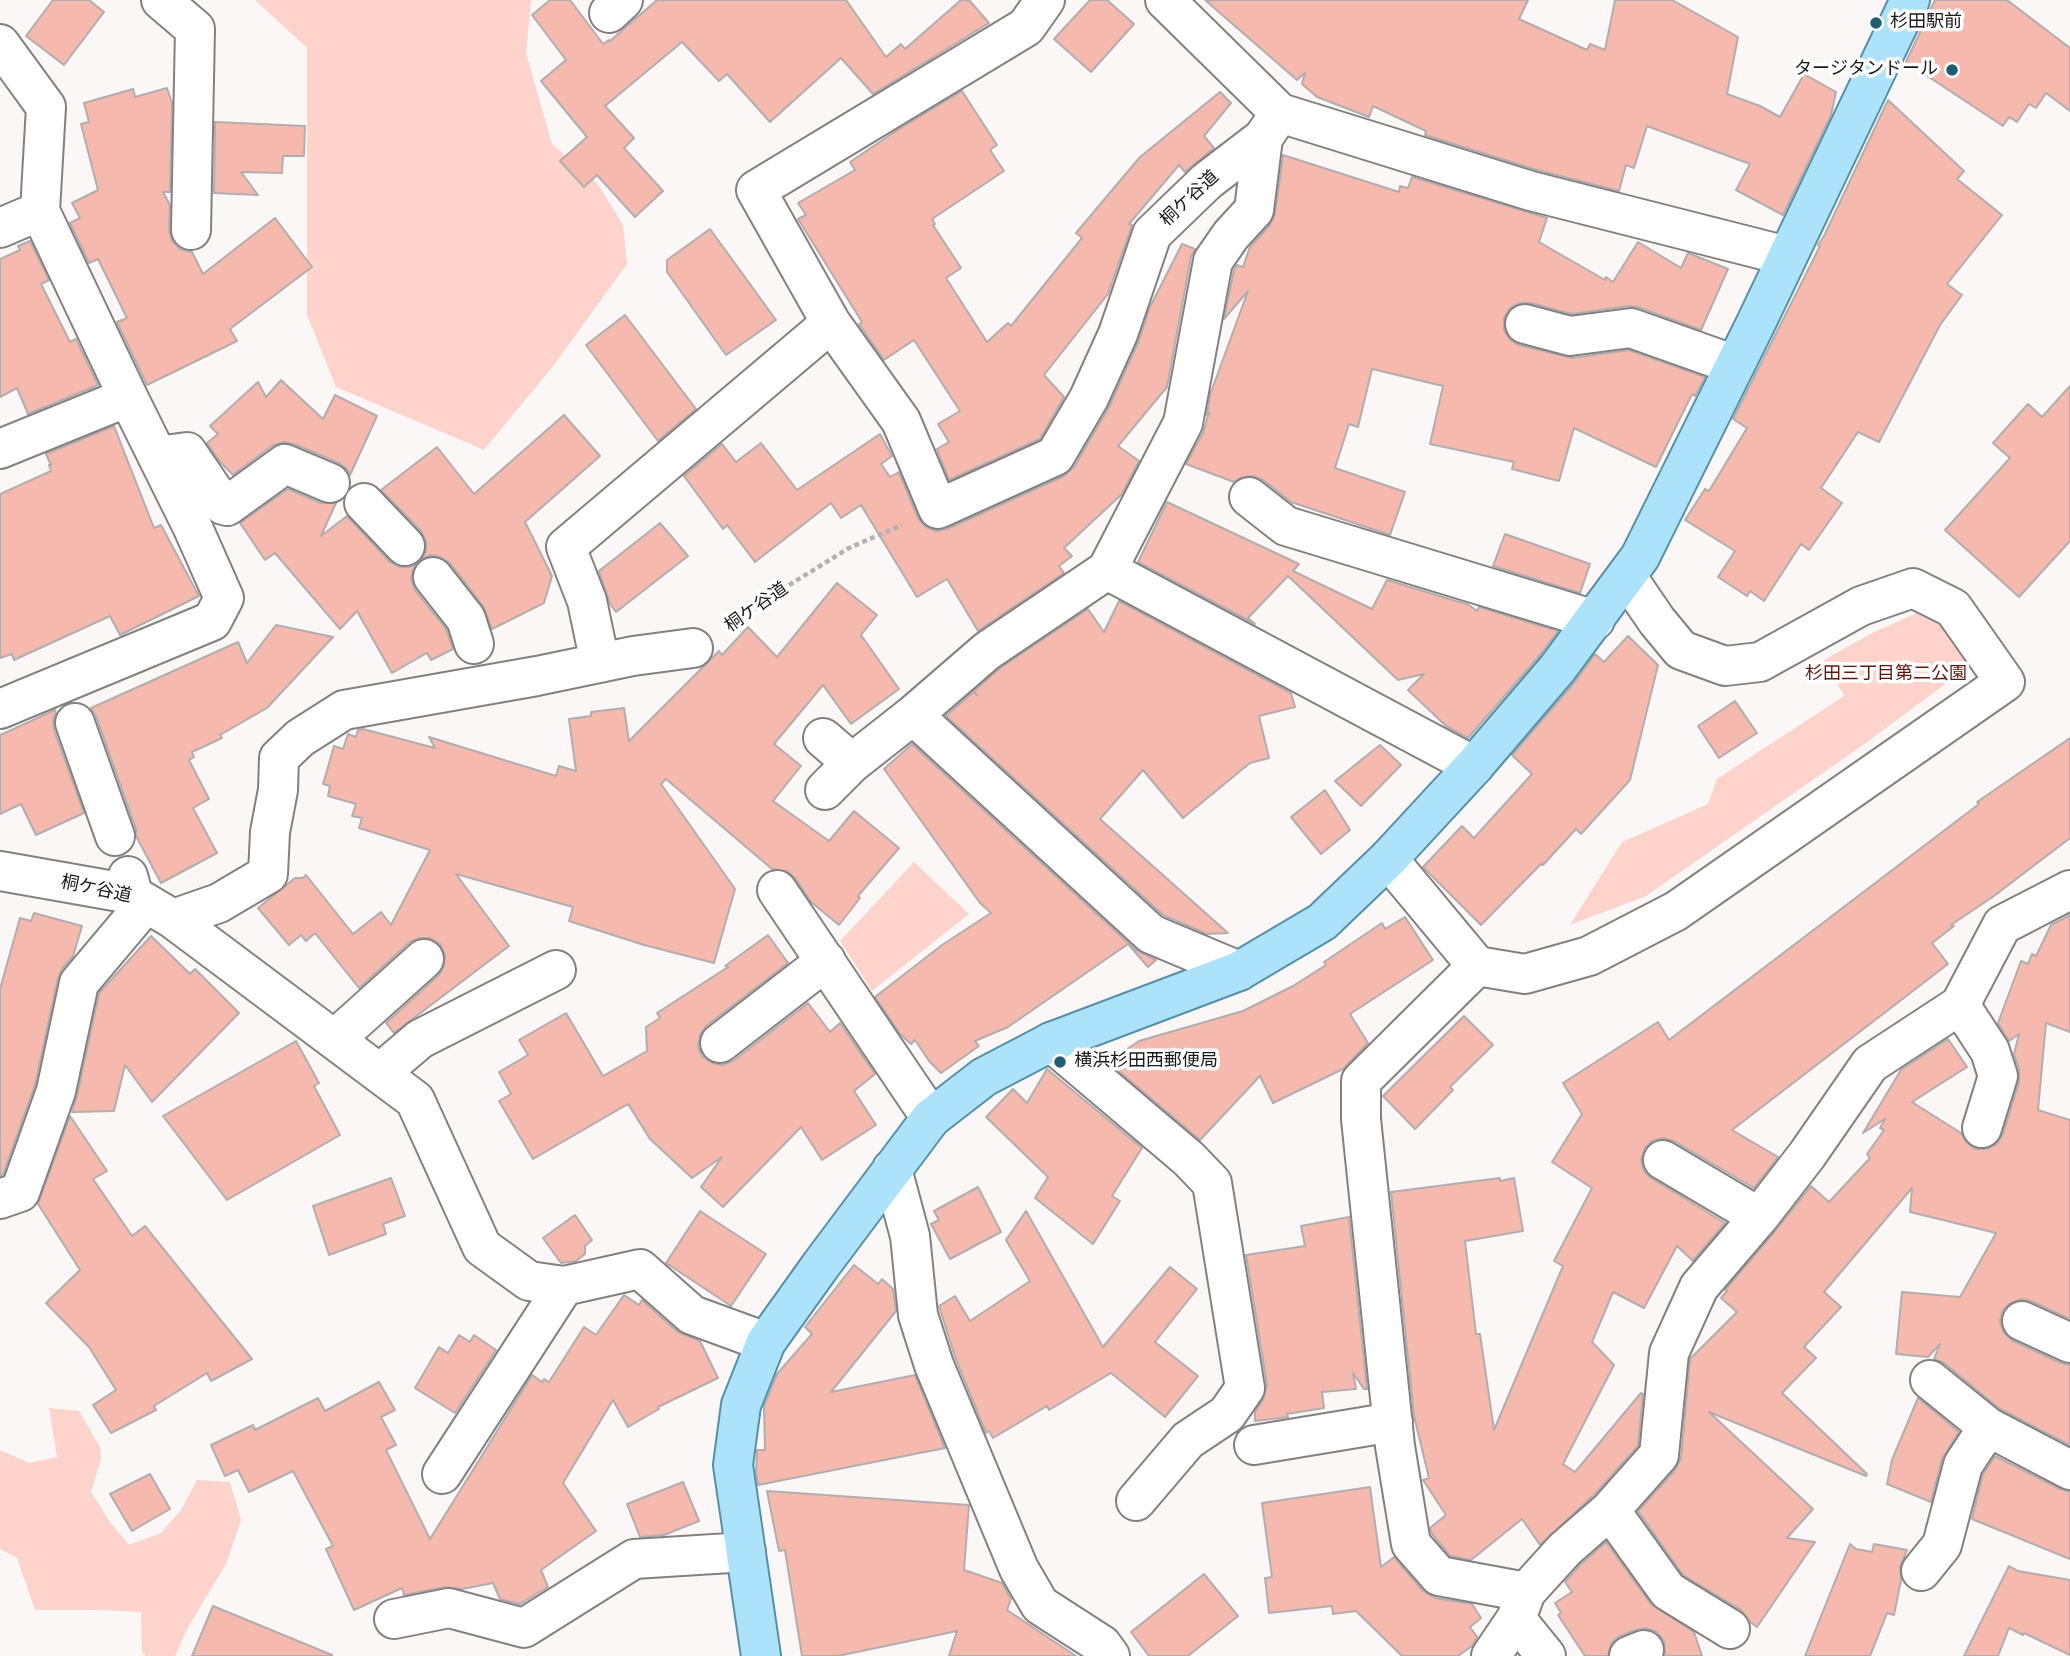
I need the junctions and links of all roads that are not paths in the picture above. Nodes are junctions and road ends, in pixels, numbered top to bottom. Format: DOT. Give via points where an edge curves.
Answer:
graph roads {
  1 [pos="161,0"];
  2 [pos="1045,0"];
  3 [pos="1165,0"];
  4 [pos="1910,0"];
  5 [pos="0,44"];
  6 [pos="1271,125"];
  7 [pos="40,211"];
  8 [pos="0,228"];
  9 [pos="191,230"];
  10 [pos="1787,256"];
  11 [pos="831,323"];
  12 [pos="1525,324"];
  13 [pos="1735,365"];
  14 [pos="128,397"];
  15 [pos="0,449"];
  16 [pos="157,456"];
  17 [pos="330,483"];
  18 [pos="1249,496"];
  19 [pos="364,503"];
  20 [pos="405,546"];
  21 [pos="1107,570"];
  22 [pos="433,577"];
  23 [pos="1627,577"];
  24 [pos="1594,620"];
  25 [pos="693,648"];
  26 [pos="600,663"];
  27 [pos="481,664"];
  28 [pos="0,709"];
  29 [pos="913,715"];
  30 [pos="75,723"];
  31 [pos="823,738"];
  32 [pos="852,763"];
  33 [pos="1474,766"];
  34 [pos="825,790"];
  35 [pos="115,836"];
  36 [pos="1388,859"];
  37 [pos="0,871"];
  38 [pos="130,885"];
  39 [pos="778,890"];
  40 [pos="2070,890"];
  41 [pos="173,919"];
  42 [pos="424,959"];
  43 [pos="825,961"];
  44 [pos="1477,966"];
  45 [pos="556,970"];
  46 [pos="1239,971"];
  47 [pos="1960,1005"];
  48 [pos="335,1039"];
  49 [pos="1051,1042"];
  50 [pos="720,1043"];
  51 [pos="385,1076"];
  52 [pos="931,1118"];
  53 [pos="1982,1128"];
  54 [pos="1663,1160"];
  55 [pos="892,1169"];
  56 [pos="0,1199"];
  57 [pos="1759,1217"];
  58 [pos="564,1286"];
  59 [pos="2022,1321"];
  60 [pos="766,1342"];
  61 [pos="2070,1343"];
  62 [pos="1930,1380"];
  63 [pos="1393,1422"];
  64 [pos="1988,1427"];
  65 [pos="1254,1445"];
  66 [pos="2070,1470"];
  67 [pos="442,1474"];
  68 [pos="1136,1501"];
  69 [pos="1610,1510"];
  70 [pos="746,1552"];
  71 [pos="1921,1571"];
  72 [pos="1521,1605"];
  73 [pos="394,1619"];
  74 [pos="1730,1629"];
  75 [pos="761,1656"];
  76 [pos="1110,1656"];
  77 [pos="1491,1656"];
  78 [pos="1546,1656"];
  1 -- 9 [label="street" via="195,29"];
  2 -- 11 [label="street" via="1026,27 756,190"];
  3 -- 6 [label="street"];
  4 -- 10 [label="main road"];
  5 -- 7 [label="street" via="46,107"];
  6 -- 10 [label="street"];
  6 -- 11 [label="street, 桐ケ谷道" via="1152,233 1118,334 1055,456 938,509 901,421"];
  6 -- 21 [label="street" via="1254,210 1213,261 1183,423"];
  7 -- 8 [label="street"];
  7 -- 14 [label="street"];
  10 -- 13 [label="main road"];
  11 -- 26 [label="street" via="566,547 587,601"];
  12 -- 13 [label="street" via="1570,336 1631,328"];
  13 -- 23 [label="main road"];
  14 -- 15 [label="street"];
  14 -- 16 [label="street"];
  16 -- 17 [label="street" via="187,452 227,506 285,464"];
  16 -- 28 [label="street" via="224,598 212,621"];
  18 -- 24 [label="street" via="1286,526"];
  19 -- 20 [label="street"];
  21 -- 29 [label="street" via="987,651"];
  21 -- 33 [label="street"];
  22 -- 27 [label="street" via="466,619"];
  23 -- 24 [label="main road"];
  23 -- 44 [label="street" via="1681,650 1725,666 1760,662 1861,606 1913,589 1953,608 2005,682 1676,911 1589,956 1525,974"];
  24 -- 33 [label="main road"];
  25 -- 26 [label="street"];
  26 -- 27 [label="street"];
  27 -- 41 [label="street" via="344,710 300,738 279,758 268,874 219,903"];
  29 -- 32 [label="street"];
  29 -- 46 [label="street" via="1151,934"];
  30 -- 35 [label="street"];
  31 -- 32 [label="street"];
  32 -- 34 [label="street"];
  33 -- 36 [label="main road"];
  36 -- 44 [label="street"];
  36 -- 46 [label="main road" via="1322,922"];
  37 -- 38 [label="street, 桐ケ谷道"];
  38 -- 41 [label="street, 桐ケ谷道"];
  38 -- 56 [label="street" via="138,914 79,983 56,1091 20,1192"];
  39 -- 43 [label="street"];
  40 -- 47 [label="street" via="2002,925"];
  41 -- 48 [label="street, 桐ケ谷道"];
  42 -- 48 [label="street"];
  43 -- 50 [label="street"];
  43 -- 52 [label="street"];
  44 -- 63 [label="street" via="1361,1081 1361,1119"];
  45 -- 51 [label="street" via="420,1039 393,1062"];
  46 -- 49 [label="main road"];
  47 -- 53 [label="street" via="1990,1051 1998,1076"];
  47 -- 57 [label="street" via="1870,1064"];
  48 -- 51 [label="street, 桐ケ谷道"];
  49 -- 52 [label="main road" via="984,1077"];
  49 -- 68 [label="street" via="1212,1183 1245,1388 1227,1414 1188,1440"];
  51 -- 58 [label="street, 桐ケ谷道" via="415,1100 482,1247 528,1281"];
  52 -- 55 [label="main road"];
  54 -- 57 [label="street"];
  55 -- 60 [label="main road"];
  55 -- 76 [label="street" via="910,1236 918,1315 934,1365 1019,1569 1040,1605 1102,1645"];
  57 -- 69 [label="street" via="1699,1287 1669,1353 1659,1455"];
  58 -- 60 [label="street" via="640,1269 692,1315"];
  58 -- 67 [label="street"];
  59 -- 61 [label="street"];
  60 -- 70 [label="main road" via="741,1405 733,1465"];
  62 -- 64 [label="street"];
  63 -- 65 [label="street"];
  63 -- 72 [label="street" via="1410,1544 1439,1576"];
  64 -- 66 [label="street"];
  64 -- 71 [label="street" via="1963,1465 1942,1545"];
  69 -- 72 [label="street" via="1565,1549"];
  69 -- 74 [label="street" via="1668,1591"];
  70 -- 73 [label="street" via="634,1559 524,1628 449,1608"];
  70 -- 75 [label="main road"];
  72 -- 77 [label="street"];
  72 -- 78 [label="street"];
}
